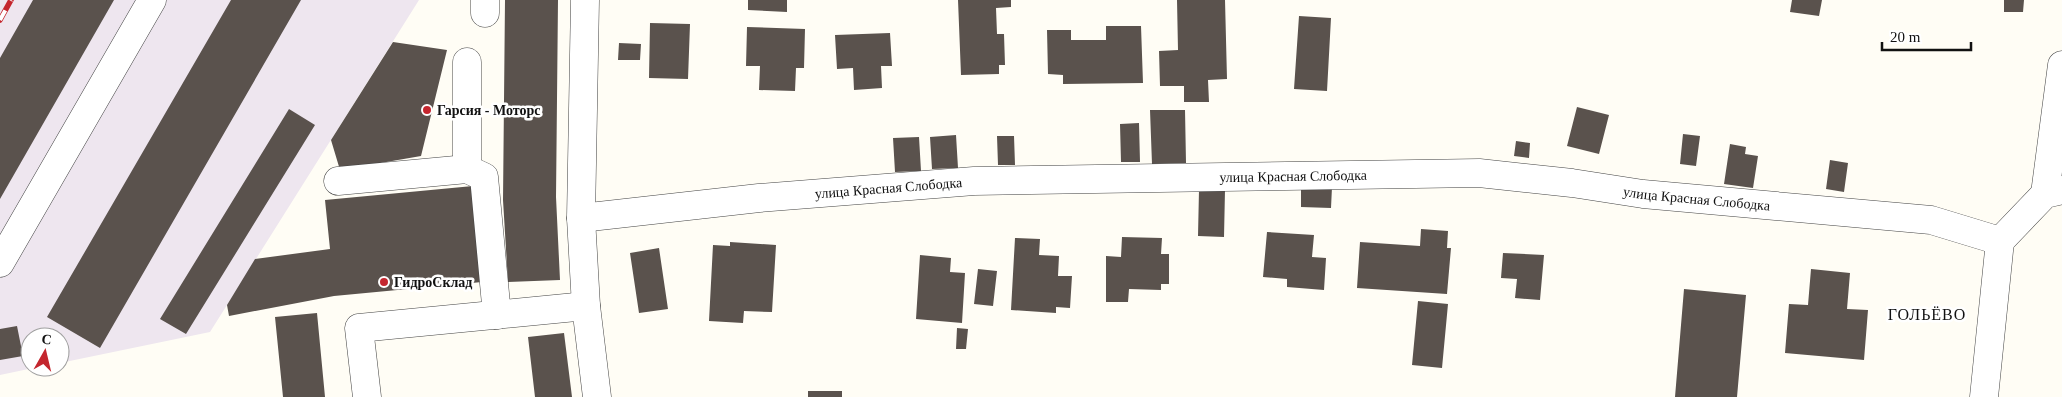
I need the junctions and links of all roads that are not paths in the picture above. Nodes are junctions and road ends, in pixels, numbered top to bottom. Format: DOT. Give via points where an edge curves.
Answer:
graph roads {
  1 [pos="152,0"];
  2 [pos="585,0"];
  3 [pos="467,62"];
  4 [pos="2062,65"];
  5 [pos="467,169"];
  6 [pos="338,181"];
  7 [pos="2053,192"];
  8 [pos="582,218"];
  9 [pos="2000,241"];
  10 [pos="0,262"];
  11 [pos="586,306"];
  12 [pos="496,315"];
  13 [pos="367,397"];
  14 [pos="597,397"];
  15 [pos="1984,397"];
  1 -- 10 [label="street"];
  2 -- 8 [label="street"];
  3 -- 5 [label="street"];
  4 -- 7 [label="street"];
  5 -- 6 [label="street"];
  5 -- 12 [label="street" via="484,177"];
  7 -- 9 [label="street"];
  8 -- 9 [label="street, улица Красная Слободка" via="759,198 974,181 1479,173 1642,194 1931,220"];
  8 -- 11 [label="street"];
  9 -- 15 [label="street"];
  11 -- 12 [label="street"];
  11 -- 14 [label="street"];
  12 -- 13 [label="street" via="360,328"];
}
